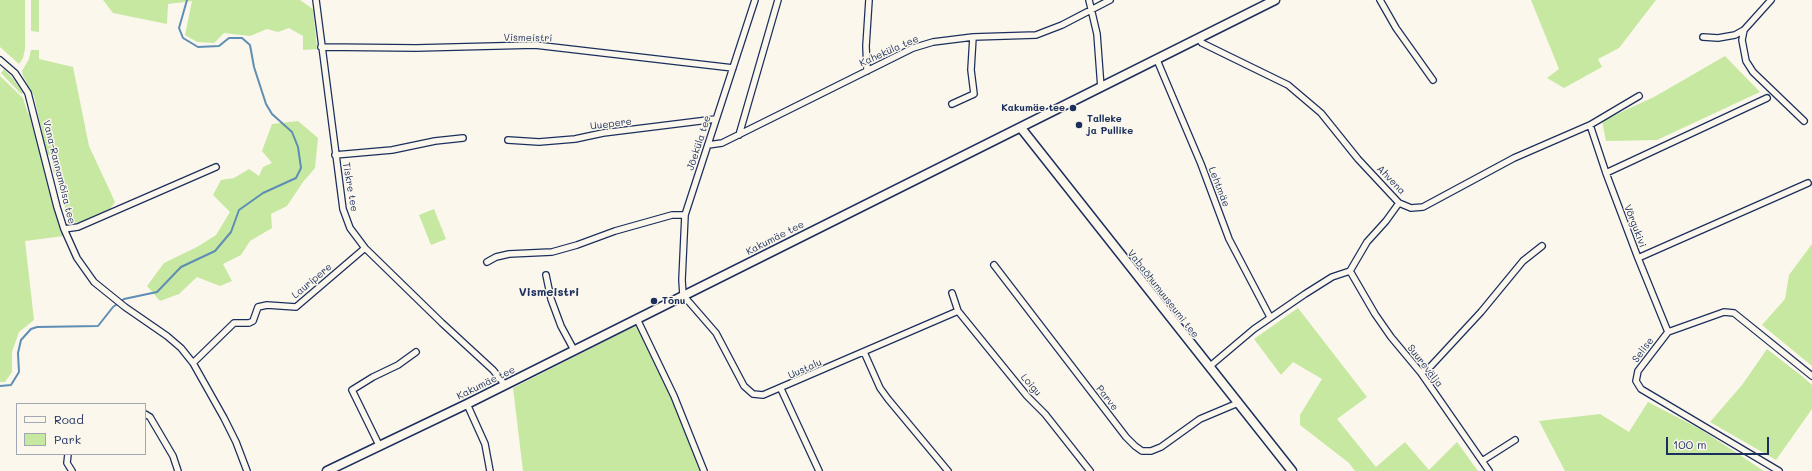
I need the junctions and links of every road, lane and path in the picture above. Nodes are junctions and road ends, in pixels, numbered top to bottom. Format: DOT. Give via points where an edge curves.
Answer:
graph roads {
  1 [pos="316,0"];
  2 [pos="755,0"];
  3 [pos="778,0"];
  4 [pos="869,0"];
  5 [pos="1089,0"];
  6 [pos="1110,0"];
  7 [pos="1275,0"];
  8 [pos="1380,0"];
  9 [pos="1771,0"];
  10 [pos="1090,11"];
  11 [pos="1744,30"];
  12 [pos="973,37"];
  13 [pos="1703,37"];
  14 [pos="1199,39"];
  15 [pos="321,47"];
  16 [pos="0,60"];
  17 [pos="1157,60"];
  18 [pos="733,68"];
  19 [pos="867,71"];
  20 [pos="1433,80"];
  21 [pos="1101,88"];
  22 [pos="1639,96"];
  23 [pos="1767,98"];
  24 [pos="952,104"];
  25 [pos="716,119"];
  26 [pos="1804,121"];
  27 [pos="1590,124"];
  28 [pos="1021,128"];
  29 [pos="739,135"];
  30 [pos="463,138"];
  31 [pos="508,140"];
  32 [pos="708,145"];
  33 [pos="335,155"];
  34 [pos="216,167"];
  35 [pos="1606,173"];
  36 [pos="1808,183"];
  37 [pos="1399,203"];
  38 [pos="685,215"];
  39 [pos="64,228"];
  40 [pos="1542,246"];
  41 [pos="365,248"];
  42 [pos="1638,258"];
  43 [pos="487,262"];
  44 [pos="994,265"];
  45 [pos="1350,271"];
  46 [pos="546,275"];
  47 [pos="952,294"];
  48 [pos="683,295"];
  49 [pos="958,311"];
  50 [pos="1270,317"];
  51 [pos="637,319"];
  52 [pos="1668,332"];
  53 [pos="574,350"];
  54 [pos="416,352"];
  55 [pos="864,352"];
  56 [pos="193,363"];
  57 [pos="1208,367"];
  58 [pos="1421,373"];
  59 [pos="1812,376"];
  60 [pos="505,385"];
  61 [pos="781,389"];
  62 [pos="1238,403"];
  63 [pos="467,404"];
  64 [pos="146,415"];
  65 [pos="1515,440"];
  66 [pos="380,445"];
  67 [pos="68,455"];
  68 [pos="1482,461"];
  69 [pos="72,471"];
  70 [pos="178,471"];
  71 [pos="246,471"];
  72 [pos="327,471"];
  73 [pos="490,471"];
  74 [pos="704,471"];
  75 [pos="818,471"];
  76 [pos="948,471"];
  77 [pos="1090,471"];
  78 [pos="1292,471"];
  79 [pos="1489,471"];
  80 [pos="1779,471"];
  1 -- 15 [label="street, Tiskre tee"];
  2 -- 18 [label="street, Jõeküla tee"];
  3 -- 29 [label="street"];
  4 -- 19 [label="street"];
  5 -- 10 [label="street"];
  6 -- 10 [label="street, Kaheküla tee"];
  7 -- 14 [label="street, Kakumäe tee"];
  8 -- 20 [label="street" via="1396,28"];
  9 -- 11 [label="street"];
  10 -- 12 [label="street, Kaheküla tee" via="1062,26 1036,35"];
  10 -- 21 [label="street" via="1097,34"];
  11 -- 13 [label="street" via="1735,35 1718,38"];
  11 -- 26 [label="street" via="1742,40 1746,61 1753,72"];
  12 -- 19 [label="street, Kaheküla tee" via="933,42 913,48"];
  12 -- 24 [label="street" via="971,70 974,94"];
  14 -- 17 [label="street, Kakumäe tee"];
  14 -- 37 [label="street, Ahvena" via="1202,43 1288,85 1322,113 1358,159"];
  15 -- 18 [label="street, Vismeistri" via="535,45"];
  15 -- 33 [label="street, Tiskre tee"];
  16 -- 39 [label="street, Vana-Rannamõisa tee" via="15,73 28,93"];
  17 -- 21 [label="street, Kakumäe tee"];
  17 -- 50 [label="street, Lehtmäe" via="1201,164 1229,239"];
  18 -- 25 [label="street, Jõeküla tee"];
  19 -- 29 [label="street, Kaheküla tee"];
  21 -- 28 [label="street, Kakumäe tee"];
  22 -- 27 [label="street, Ahvena"];
  23 -- 35 [label="street"];
  25 -- 31 [label="street, Uuepere" via="603,133 575,139 539,142"];
  25 -- 32 [label="street, Jõeküla tee"];
  27 -- 35 [label="street, Võrgukivi"];
  27 -- 37 [label="street, Ahvena" via="1514,158 1423,207 1411,208"];
  28 -- 48 [label="street, Kakumäe tee"];
  28 -- 57 [label="street, Vabaõhumuuseumi tee"];
  29 -- 32 [label="street, Kaheküla tee" via="722,143"];
  30 -- 33 [label="street" via="392,150"];
  32 -- 38 [label="street, Jõeküla tee"];
  33 -- 41 [label="street, Tiskre tee" via="343,209 350,228"];
  34 -- 39 [label="street" via="78,227"];
  35 -- 42 [label="street, Võrgukivi"];
  36 -- 42 [label="street"];
  37 -- 45 [label="street" via="1367,242"];
  38 -- 43 [label="street" via="615,231 552,252 509,254"];
  38 -- 48 [label="street, Jõeküla tee"];
  39 -- 56 [label="street, Vana-Rannamõisa tee" via="77,258 94,282 112,298 167,336"];
  40 -- 58 [label="street" via="1523,261 1481,312"];
  41 -- 56 [label="street, Lauripere" via="296,307 258,307 252,321 234,323"];
  41 -- 60 [label="street, Tiskre tee" via="493,370"];
  42 -- 52 [label="street, Võrgukivi"];
  44 -- 62 [label="street, Parve" via="1126,437 1142,451 1162,447 1200,419"];
  45 -- 50 [label="street" via="1332,277"];
  45 -- 58 [label="street, Suurevälja" via="1391,337"];
  46 -- 53 [label="street" via="551,299"];
  47 -- 49 [label="street"];
  48 -- 51 [label="street, Kakumäe tee"];
  48 -- 61 [label="street, Uustalu" via="716,333 744,386 753,394 763,396"];
  49 -- 55 [label="street, Uustalu"];
  49 -- 77 [label="street, Loigu"];
  50 -- 57 [label="street"];
  51 -- 53 [label="street, Kakumäe tee"];
  51 -- 74 [label="street" via="674,396"];
  52 -- 59 [label="street" via="1724,312 1734,313"];
  52 -- 80 [label="street, Selise" via="1638,371 1636,381 1641,389"];
  53 -- 60 [label="street, Kakumäe tee"];
  54 -- 66 [label="street" via="352,390"];
  55 -- 61 [label="street, Uustalu"];
  55 -- 76 [label="street" via="884,394"];
  56 -- 71 [label="street, Vana-Rannamõisa tee" via="236,442"];
  57 -- 62 [label="street, Vabaõhumuuseumi tee"];
  58 -- 68 [label="street, Suurevälja"];
  60 -- 63 [label="street, Kakumäe tee"];
  61 -- 75 [label="street"];
  62 -- 78 [label="street, Vabaõhumuuseumi tee"];
  63 -- 66 [label="street, Kakumäe tee"];
  63 -- 73 [label="street" via="485,444"];
  64 -- 70 [label="street" via="150,417 173,456"];
  65 -- 68 [label="street"];
  66 -- 72 [label="street, Kakumäe tee"];
  67 -- 69 [label="street" via="67,463"];
  68 -- 79 [label="street, Suurevälja"];
}
